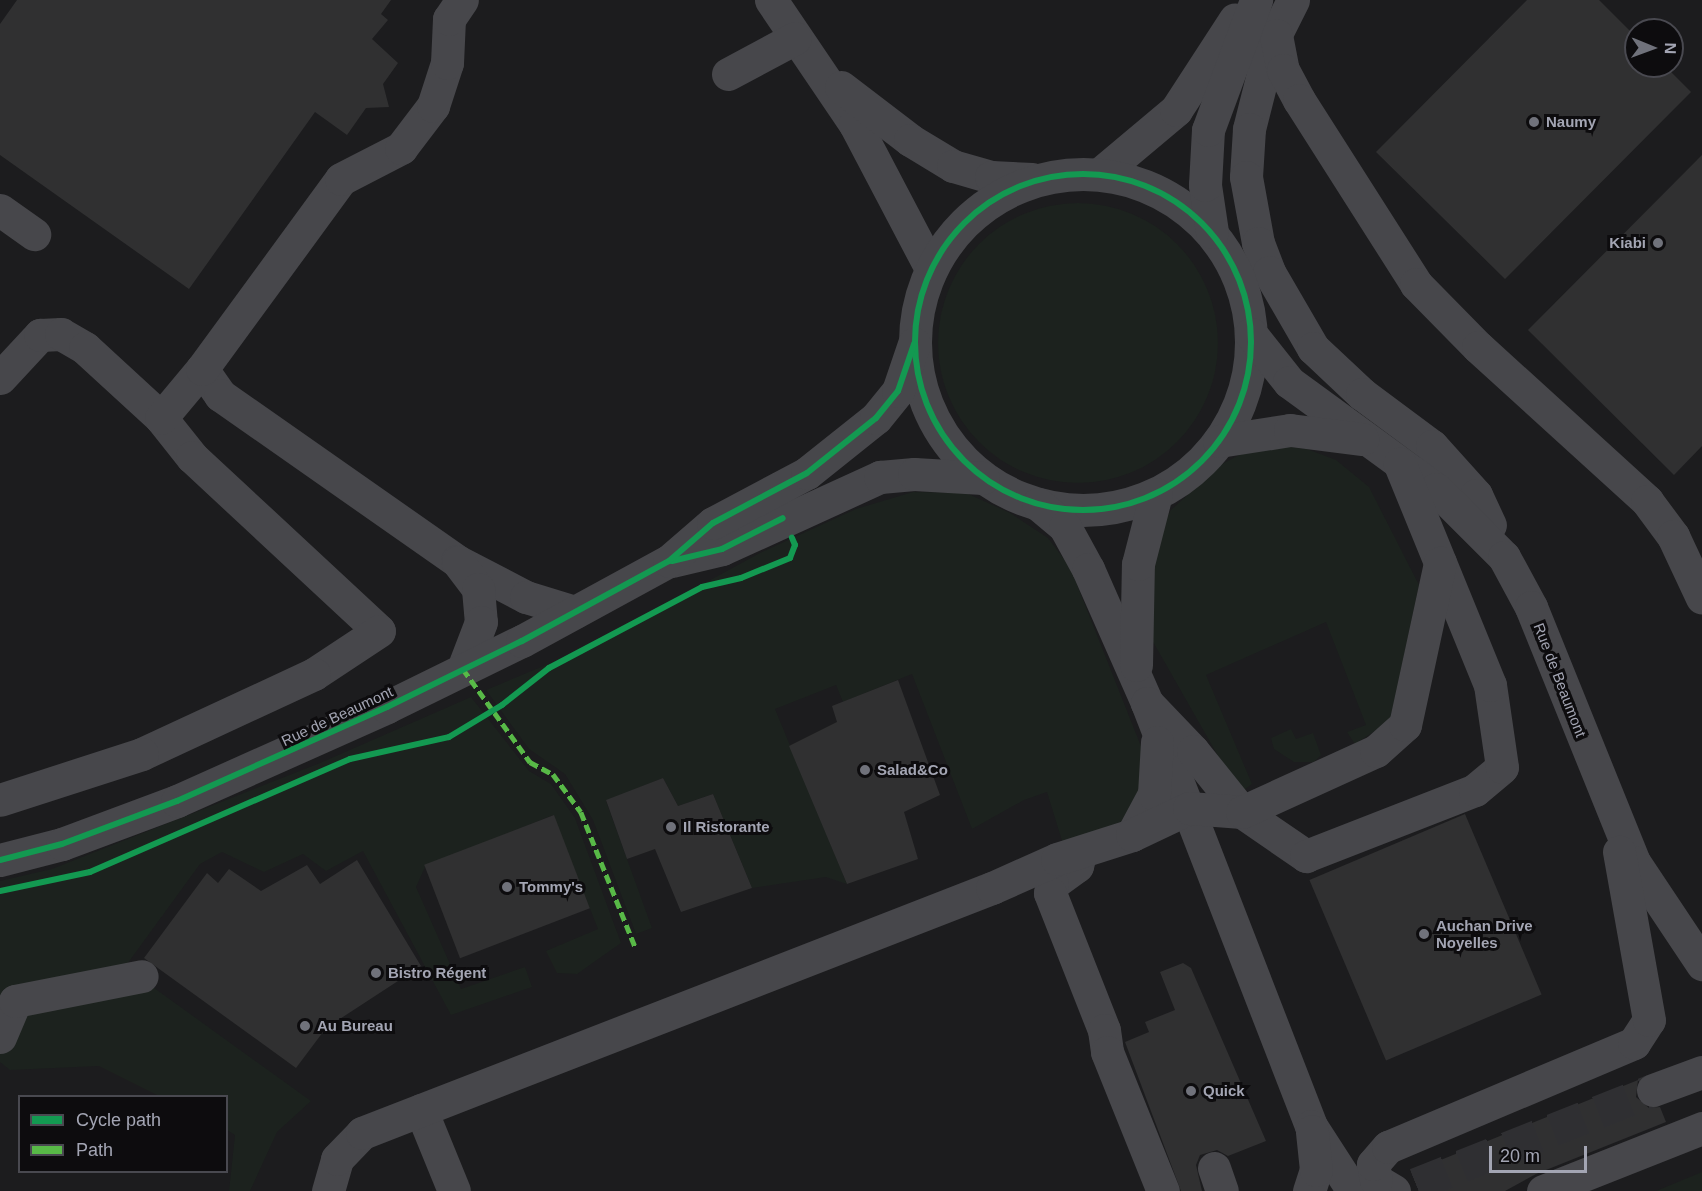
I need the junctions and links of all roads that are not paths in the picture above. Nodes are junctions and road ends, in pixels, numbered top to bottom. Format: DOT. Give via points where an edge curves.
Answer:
graph roads {
  1 [pos="462,0"];
  2 [pos="771,0"];
  3 [pos="1247,0"];
  4 [pos="1256,0"];
  5 [pos="1293,0"];
  6 [pos="1276,35"];
  7 [pos="795,38"];
  8 [pos="818,69"];
  9 [pos="728,74"];
  10 [pos="1101,173"];
  11 [pos="1037,179"];
  12 [pos="0,210"];
  13 [pos="1212,232"];
  14 [pos="34,234"];
  15 [pos="931,269"];
  16 [pos="1251,334"];
  17 [pos="914,344"];
  18 [pos="202,369"];
  19 [pos="0,378"];
  20 [pos="161,418"];
  21 [pos="1364,439"];
  22 [pos="1220,441"];
  23 [pos="1398,461"];
  24 [pos="983,478"];
  25 [pos="1156,494"];
  26 [pos="1038,504"];
  27 [pos="1504,557"];
  28 [pos="457,561"];
  29 [pos="669,561"];
  30 [pos="1440,563"];
  31 [pos="1702,597"];
  32 [pos="575,612"];
  33 [pos="463,669"];
  34 [pos="1147,704"];
  35 [pos="0,800"];
  36 [pos="1189,808"];
  37 [pos="1242,812"];
  38 [pos="1611,812"];
  39 [pos="1132,835"];
  40 [pos="1080,853"];
  41 [pos="0,860"];
  42 [pos="1702,964"];
  43 [pos="142,976"];
  44 [pos="0,1037"];
  45 [pos="1702,1072"];
  46 [pos="1653,1090"];
  47 [pos="421,1110"];
  48 [pos="1311,1126"];
  49 [pos="1702,1128"];
  50 [pos="1402,1189"];
  51 [pos="328,1191"];
  52 [pos="454,1191"];
  53 [pos="1163,1191"];
  54 [pos="1308,1191"];
  55 [pos="1353,1191"];
  56 [pos="1543,1191"];
  1 -- 18 [label="street" via="449,19 447,63 433,106 401,148 341,179"];
  2 -- 7 [label="street"];
  3 -- 10 [label="street" via="1176,110"];
  4 -- 13 [label="street" via="1208,130 1204,185"];
  5 -- 6 [label="street"];
  6 -- 27 [label="street" via="1256,96 1246,177 1258,243 1269,272 1313,348 1362,394 1432,446 1476,495"];
  6 -- 31 [label="street" via="1283,70 1299,100 1416,284 1478,347 1647,501 1673,536"];
  7 -- 8 [label="street"];
  7 -- 9 [label="street"];
  8 -- 11 [label="street" via="910,140 953,166 991,177"];
  8 -- 15 [label="street" via="855,124"];
  10 -- 11 [label="street"];
  10 -- 13 [label="street" via="1162,192"];
  11 -- 15 [label="street" via="993,198 957,229"];
  12 -- 14 [label="street"];
  13 -- 16 [label="street" via="1240,280"];
  15 -- 17 [label="street" via="919,302"];
  16 -- 21 [label="street, Rue de Beaumont" via="1289,382"];
  16 -- 22 [label="street" via="1245,390"];
  17 -- 24 [label="street" via="920,383 933,419 954,452"];
  17 -- 29 [label="street, Rue de Beaumont" via="898,391 876,418 807,473 713,523"];
  18 -- 20 [label="street"];
  18 -- 28 [label="street" via="220,395"];
  19 -- 20 [label="street" via="40,335 62,334 86,348"];
  20 -- 35 [label="street" via="192,457 379,631 314,674 142,754"];
  21 -- 22 [label="street, Rue de Beaumont" via="1290,430"];
  21 -- 23 [label="street, Rue de Beaumont"];
  22 -- 25 [label="street" via="1201,462"];
  23 -- 27 [label="street, Rue de Beaumont" via="1436,489"];
  23 -- 30 [label="street"];
  24 -- 26 [label="street"];
  24 -- 29 [label="street, Rue de Beaumont" via="914,474 880,477 722,549"];
  25 -- 26 [label="street" via="1128,505 1098,510"];
  25 -- 34 [label="street" via="1138,564"];
  26 -- 34 [label="street" via="1065,527 1088,569"];
  27 -- 38 [label="street, Rue de Beaumont" via="1531,607"];
  28 -- 32 [label="street" via="526,597"];
  28 -- 33 [label="street" via="478,589 481,622"];
  29 -- 32 [label="street, Rue de Beaumont"];
  30 -- 37 [label="street" via="1405,725 1376,751"];
  30 -- 37 [label="street" via="1490,685 1502,767 1475,790 1306,856"];
  32 -- 33 [label="street, Rue de Beaumont"];
  33 -- 41 [label="street, Rue de Beaumont" via="177,801 62,844"];
  34 -- 36 [label="street"];
  34 -- 37 [label="street"];
  34 -- 39 [label="street" via="1158,767 1154,794"];
  36 -- 37 [label="street"];
  36 -- 39 [label="street"];
  36 -- 48 [label="street"];
  38 -- 42 [label="street, Rue de Beaumont" via="1634,862"];
  38 -- 50 [label="street" via="1649,1020 1634,1043 1388,1147 1373,1164 1376,1180"];
  39 -- 40 [label="street"];
  40 -- 47 [label="street"];
  40 -- 53 [label="street" via="1077,866 1062,873 1050,893 1104,1030 1107,1052"];
  43 -- 44 [label="street" via="15,1001"];
  45 -- 46 [label="street"];
  47 -- 51 [label="street" via="362,1133 337,1159"];
  47 -- 52 [label="street"];
  48 -- 54 [label="street" via="1316,1170"];
  48 -- 55 [label="street"];
  49 -- 56 [label="street"];
}
